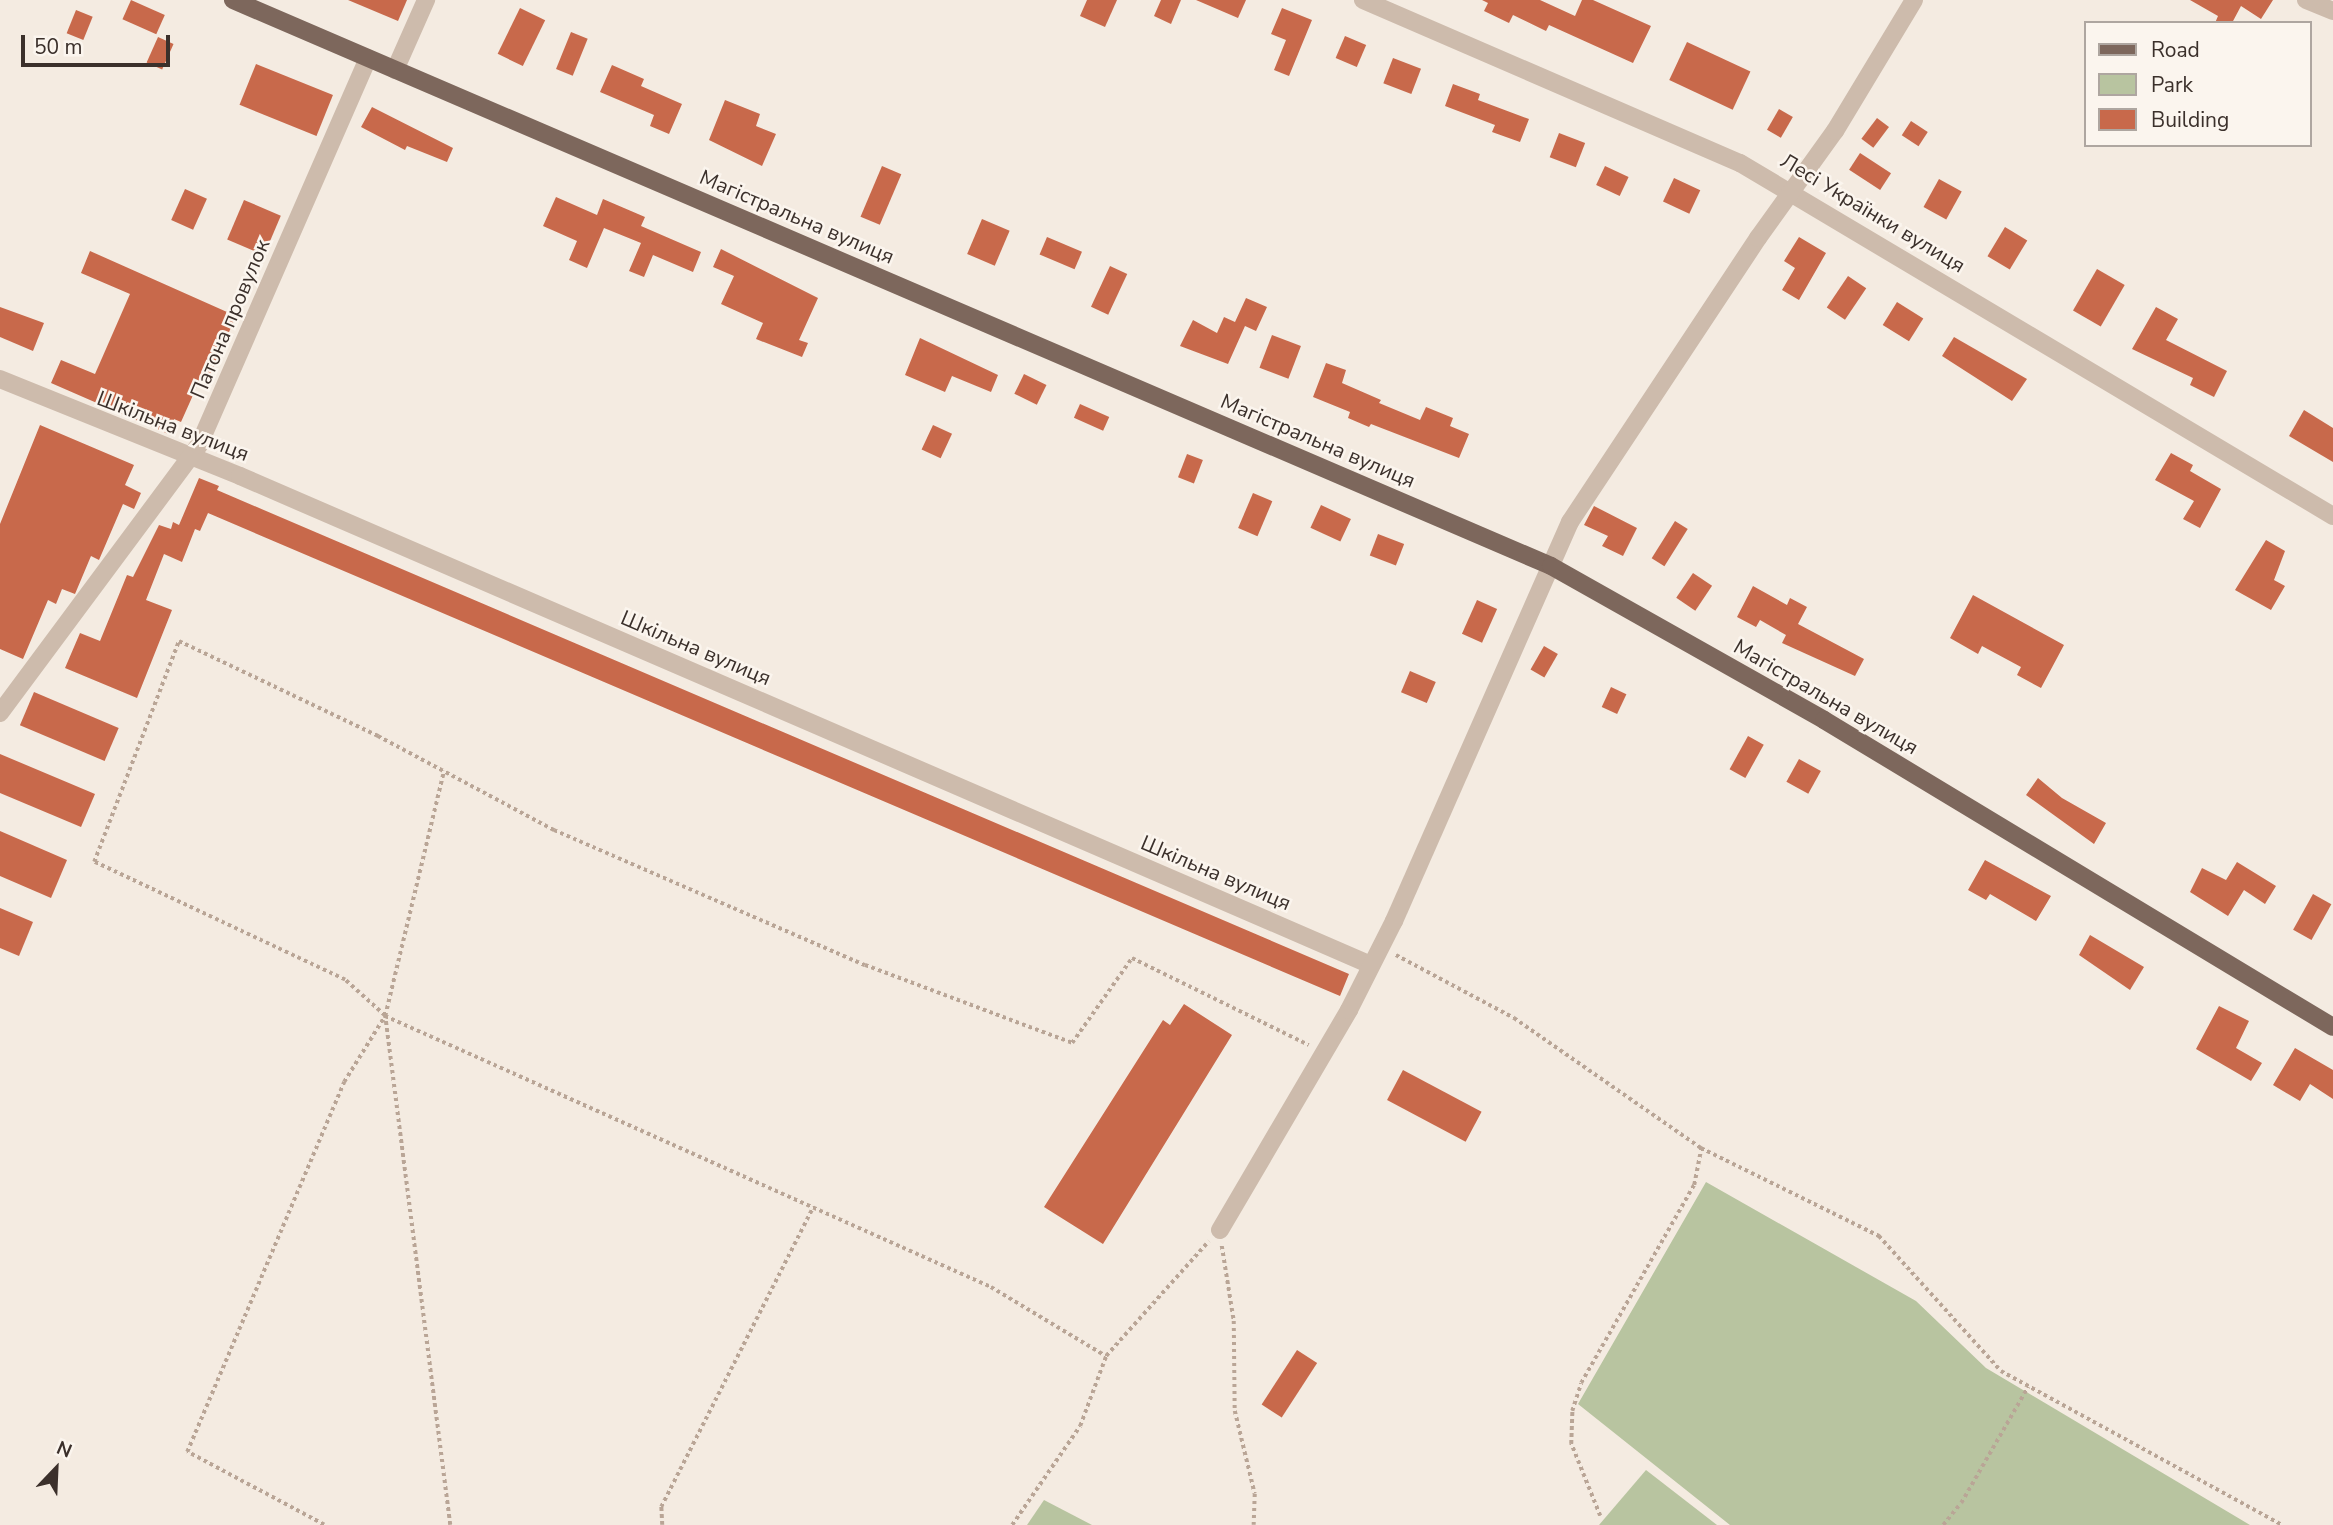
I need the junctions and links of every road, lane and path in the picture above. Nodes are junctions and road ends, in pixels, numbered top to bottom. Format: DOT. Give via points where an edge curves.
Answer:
graph roads {
  1 [pos="233,0"];
  2 [pos="426,0"];
  3 [pos="1363,0"];
  4 [pos="1914,0"];
  5 [pos="2305,0"];
  6 [pos="2333,11"];
  7 [pos="368,58"];
  8 [pos="395,70"];
  9 [pos="1792,190"];
  10 [pos="0,380"];
  11 [pos="192,457"];
  12 [pos="2333,516"];
  13 [pos="1550,566"];
  14 [pos="0,713"];
  15 [pos="444,771"];
  16 [pos="1381,947"];
  17 [pos="1371,965"];
  18 [pos="385,1016"];
  19 [pos="2333,1027"];
  20 [pos="1324,1052"];
  21 [pos="1701,1148"];
  22 [pos="813,1207"];
  23 [pos="1220,1230"];
  24 [pos="1106,1356"];
  25 [pos="2028,1386"];
  26 [pos="1600,1516"];
  27 [pos="324,1525"];
  28 [pos="450,1525"];
  29 [pos="662,1525"];
  30 [pos="1012,1525"];
  31 [pos="1254,1525"];
  32 [pos="1943,1525"];
  33 [pos="2282,1525"];
  1 -- 7 [label="main road, Магістральна вулиця"];
  2 -- 8 [label="street"];
  3 -- 9 [label="street, Лесі Українки вулиця" via="1704,145"];
  4 -- 9 [label="street" via="1835,131"];
  5 -- 6 [label="street"];
  7 -- 8 [label="main road, Магістральна вулиця"];
  7 -- 11 [label="street, Патона провулок"];
  8 -- 13 [label="main road, Магістральна вулиця"];
  9 -- 12 [label="street, Лесі Українки вулиця"];
  9 -- 13 [label="street" via="1579,508"];
  10 -- 11 [label="street, Шкільна вулиця"];
  11 -- 14 [label="street, Патона провулок"];
  11 -- 17 [label="street, Шкільна вулиця"];
  13 -- 16 [label="street"];
  13 -- 19 [label="main road, Магістральна вулиця" via="1824,720"];
  15 -- 18 [label="path"];
  15 -- 18 [label="path" via="179,641 94,862 345,980"];
  15 -- 20 [label="path" via="554,830 865,965 1072,1043 1132,958"];
  16 -- 17 [label="street"];
  16 -- 21 [label="path" via="1514,1018"];
  17 -- 20 [label="street"];
  18 -- 22 [label="path"];
  18 -- 27 [label="path" via="344,1083 187,1452"];
  18 -- 28 [label="path"];
  20 -- 23 [label="street"];
  21 -- 25 [label="path" via="1879,1237 2001,1371"];
  21 -- 26 [label="path" via="1694,1185 1581,1383 1572,1411 1571,1444"];
  22 -- 24 [label="path" via="992,1287"];
  22 -- 29 [label="path" via="661,1507"];
  23 -- 24 [label="path"];
  23 -- 31 [label="path" via="1234,1321 1235,1411 1255,1494"];
  24 -- 30 [label="path" via="1080,1426"];
  25 -- 32 [label="path" via="1961,1503"];
  25 -- 33 [label="path"];
}
